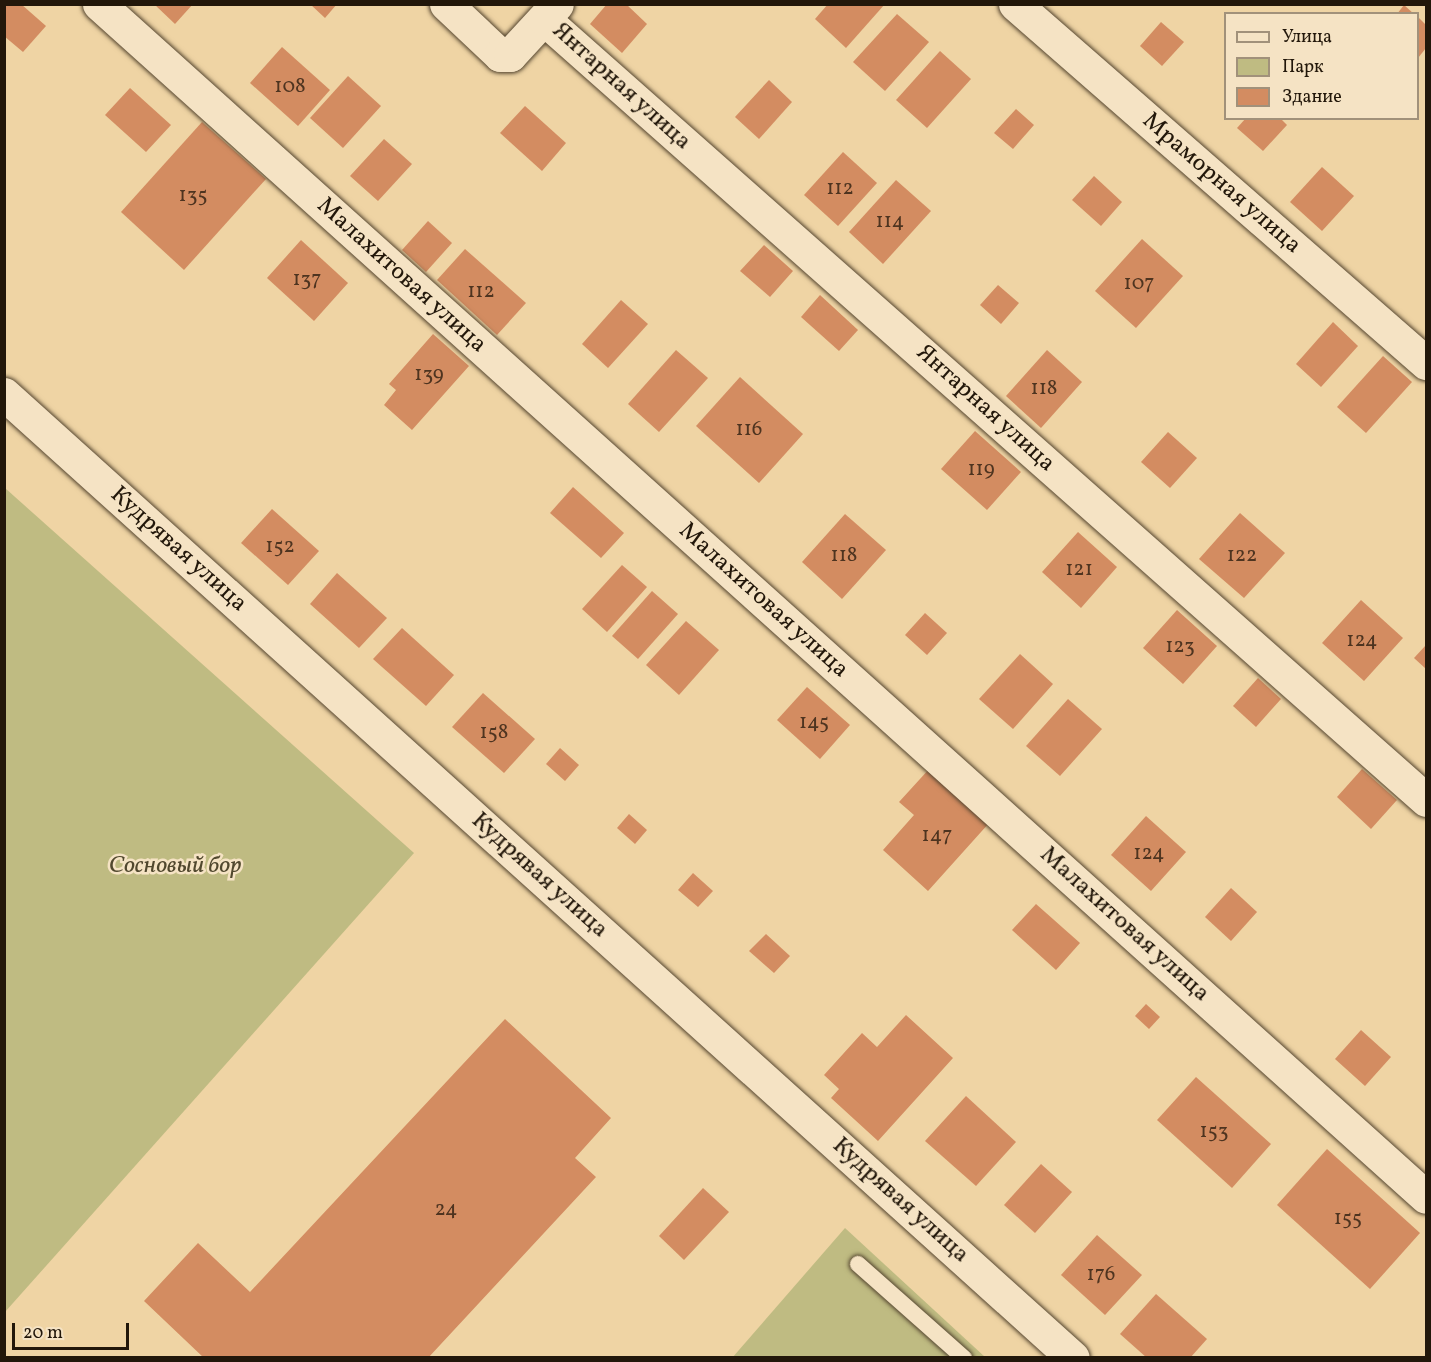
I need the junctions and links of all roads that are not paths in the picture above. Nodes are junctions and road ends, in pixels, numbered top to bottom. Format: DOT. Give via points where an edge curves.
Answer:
graph roads {
  1 [pos="99,4"];
  2 [pos="446,4"];
  3 [pos="1015,4"];
  4 [pos="551,12"];
  5 [pos="1426,363"];
  6 [pos="4,394"];
  7 [pos="1426,800"];
  8 [pos="1426,1197"];
  9 [pos="858,1264"];
  10 [pos="964,1358"];
  11 [pos="1073,1358"];
  1 -- 8 [label="street, Малахитовая улица"];
  2 -- 4 [label="street" via="500,55 510,55"];
  3 -- 5 [label="street, Мраморная улица"];
  4 -- 7 [label="street, Янтарная улица"];
  6 -- 11 [label="street, Кудрявая улица"];
  9 -- 10 [label="lane"];
}
